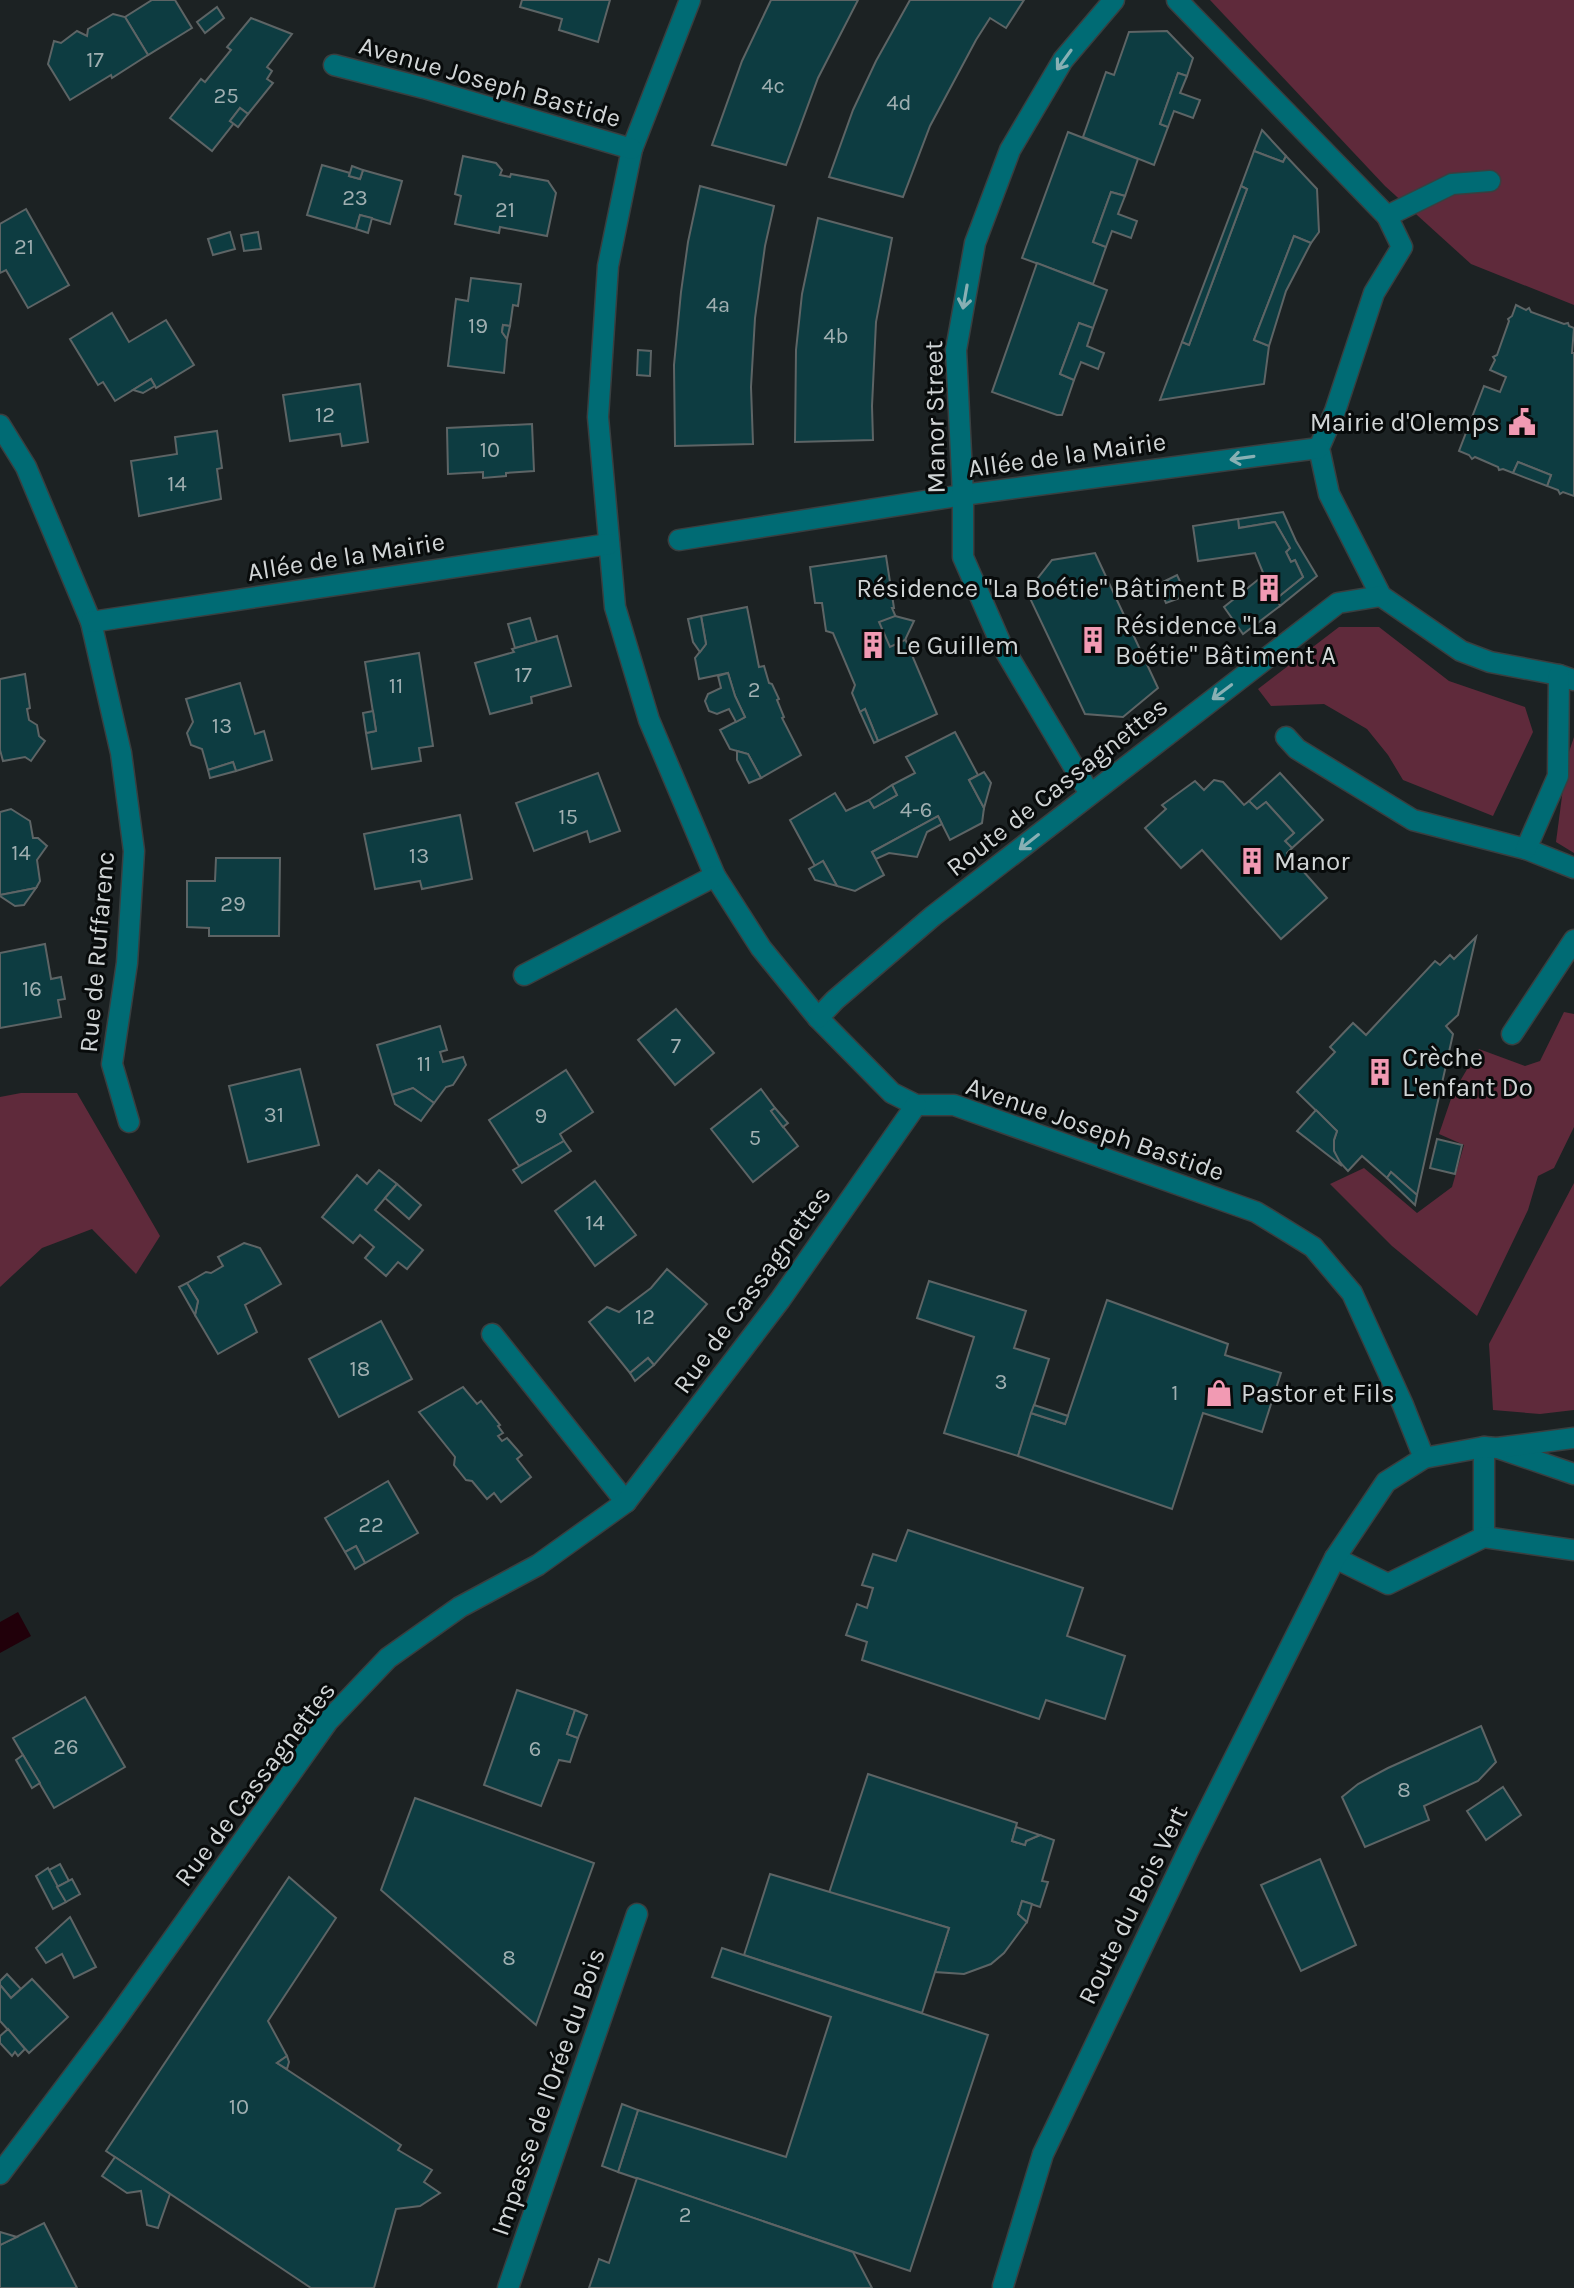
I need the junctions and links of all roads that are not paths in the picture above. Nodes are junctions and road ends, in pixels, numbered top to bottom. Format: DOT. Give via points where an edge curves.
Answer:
graph roads {
  1 [pos="690,0"];
  2 [pos="1114,0"];
  3 [pos="1177,0"];
  4 [pos="334,65"];
  5 [pos="632,149"];
  6 [pos="1490,181"];
  7 [pos="1387,216"];
  8 [pos="0,425"];
  9 [pos="1319,448"];
  10 [pos="963,495"];
  11 [pos="679,540"];
  12 [pos="609,544"];
  13 [pos="1381,596"];
  14 [pos="91,622"];
  15 [pos="1569,675"];
  16 [pos="1286,737"];
  17 [pos="1090,794"];
  18 [pos="1526,849"];
  19 [pos="1574,868"];
  20 [pos="715,876"];
  21 [pos="1574,940"];
  22 [pos="524,975"];
  23 [pos="818,1018"];
  24 [pos="1512,1034"];
  25 [pos="916,1105"];
  26 [pos="129,1122"];
  27 [pos="492,1334"];
  28 [pos="1574,1438"];
  29 [pos="1490,1448"];
  30 [pos="1424,1458"];
  31 [pos="1574,1474"];
  32 [pos="626,1502"];
  33 [pos="1484,1537"];
  34 [pos="1574,1550"];
  35 [pos="1335,1558"];
  36 [pos="637,1914"];
  37 [pos="0,2174"];
  38 [pos="1003,2287"];
  39 [pos="508,2288"];
  1 -- 5 [label="street, Avenue Joseph Bastide"];
  2 -- 10 [label="street, Manor Street, one-way" via="1063,60 1010,150 975,243 956,350"];
  3 -- 7 [label="street"];
  4 -- 5 [label="street, Avenue Joseph Bastide"];
  5 -- 12 [label="street, Avenue Joseph Bastide" via="608,266 598,417"];
  6 -- 7 [label="street" via="1452,184"];
  7 -- 9 [label="street" via="1402,247 1374,293"];
  8 -- 14 [label="street, Rue de Ruffarenc" via="26,467"];
  9 -- 10 [label="street, Allée de la Mairie, one-way"];
  9 -- 13 [label="street" via="1329,494"];
  10 -- 11 [label="street, Allée de la Mairie"];
  10 -- 17 [label="street, Manor Street" via="963,557 1001,644"];
  12 -- 14 [label="street, Allée de la Mairie"];
  12 -- 20 [label="street, Avenue Joseph Bastide" via="615,607 649,720"];
  13 -- 15 [label="street" via="1461,651 1490,662"];
  13 -- 17 [label="street, Route de Cassagnettes, one-way" via="1338,603"];
  14 -- 26 [label="street, Rue de Ruffarenc" via="121,753 134,851 127,963 112,1064"];
  15 -- 18 [label="street" via="1558,776"];
  16 -- 18 [label="street" via="1297,749 1413,820"];
  17 -- 23 [label="street, Route de Cassagnettes, one-way" via="933,916"];
  18 -- 19 [label="street"];
  20 -- 22 [label="street"];
  20 -- 23 [label="street, Avenue Joseph Bastide" via="761,948"];
  21 -- 24 [label="street"];
  23 -- 25 [label="street, Avenue Joseph Bastide" via="892,1093"];
  25 -- 30 [label="street, Avenue Joseph Bastide" via="954,1105 1256,1212 1313,1247 1352,1293"];
  25 -- 32 [label="street, Rue de Cassagnettes" via="780,1300"];
  27 -- 32 [label="street"];
  28 -- 29 [label="street"];
  29 -- 30 [label="street"];
  29 -- 31 [label="street"];
  29 -- 33 [label="street"];
  30 -- 35 [label="street, Route du Bois Vert" via="1386,1482"];
  32 -- 37 [label="street, Rue de Cassagnettes" via="538,1565 460,1607 388,1658 328,1721"];
  33 -- 34 [label="street"];
  33 -- 35 [label="street" via="1388,1584"];
  35 -- 38 [label="street, Route du Bois Vert" via="1043,2154"];
  36 -- 39 [label="street, Impasse de l'Orée du Bois"];
}
